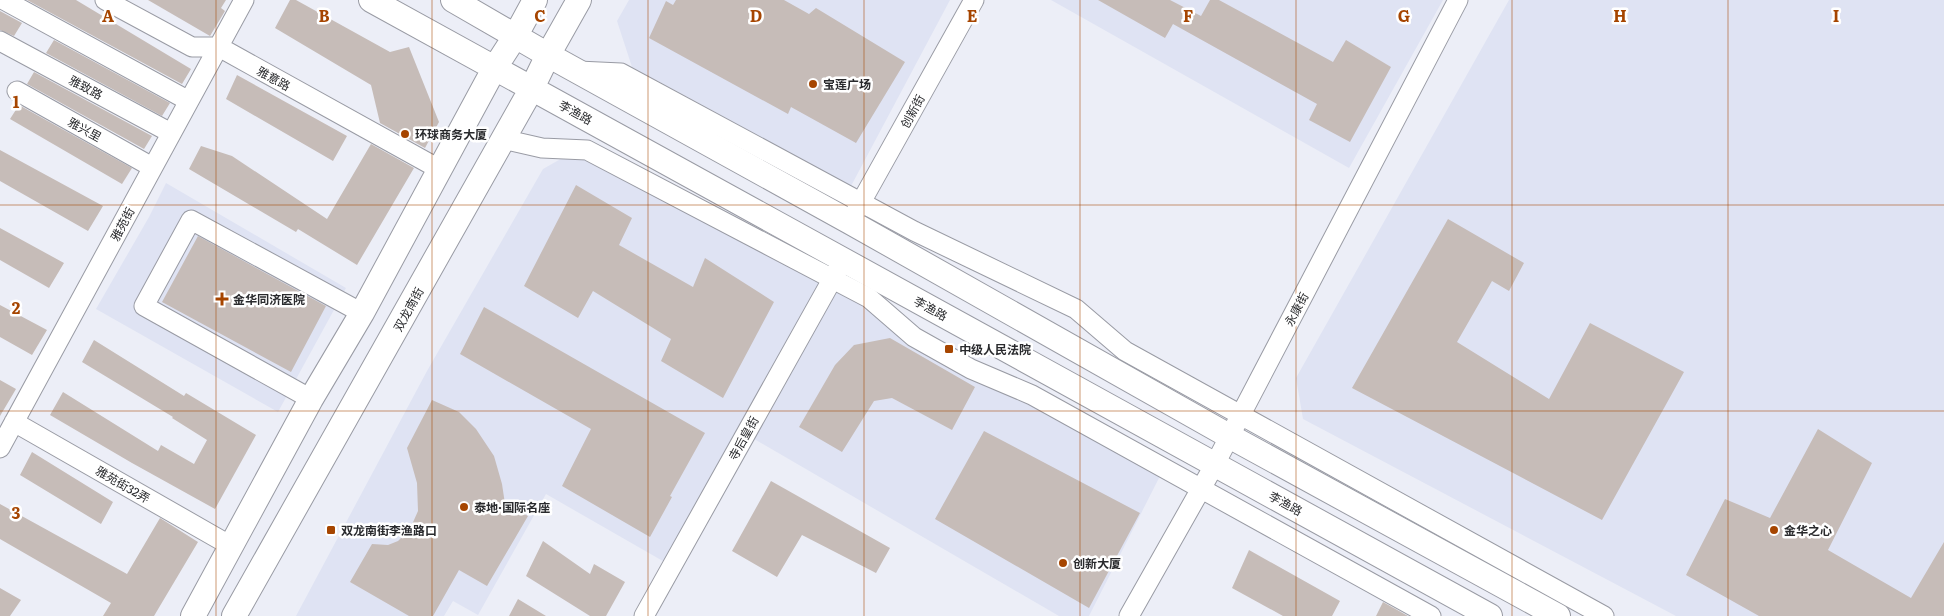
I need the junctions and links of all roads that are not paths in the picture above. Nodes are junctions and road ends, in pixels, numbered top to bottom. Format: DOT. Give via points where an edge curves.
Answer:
graph roads {
  1 [pos="4,0"];
  2 [pos="105,0"];
  3 [pos="244,0"];
  4 [pos="371,0"];
  5 [pos="453,0"];
  6 [pos="534,0"];
  7 [pos="579,0"];
  8 [pos="974,0"];
  9 [pos="1458,0"];
  10 [pos="516,35"];
  11 [pos="0,42"];
  12 [pos="218,47"];
  13 [pos="548,55"];
  14 [pos="494,69"];
  15 [pos="532,88"];
  16 [pos="17,91"];
  17 [pos="190,101"];
  18 [pos="171,133"];
  19 [pos="503,140"];
  20 [pos="152,167"];
  21 [pos="439,169"];
  22 [pos="856,212"];
  23 [pos="838,269"];
  24 [pos="362,313"];
  25 [pos="311,399"];
  26 [pos="1240,415"];
  27 [pos="14,422"];
  28 [pos="1229,436"];
  29 [pos="0,448"];
  30 [pos="1215,464"];
  31 [pos="1201,488"];
  32 [pos="231,546"];
  33 [pos="193,616"];
  34 [pos="234,616"];
  35 [pos="644,616"];
  36 [pos="1129,616"];
  37 [pos="1431,616"];
  38 [pos="1490,616"];
  39 [pos="1558,616"];
  40 [pos="1604,616"];
  1 -- 17 [label="street"];
  2 -- 12 [label="street, 雅意路" via="192,47"];
  3 -- 12 [label="street, 雅苑街"];
  4 -- 14 [label="main road, 李渔路"];
  5 -- 10 [label="main road"];
  6 -- 10 [label="main road"];
  7 -- 13 [label="main road, 双龙南街"];
  8 -- 22 [label="street, 创新街"];
  9 -- 26 [label="street, 永康街"];
  10 -- 13 [label="main road"];
  10 -- 14 [label="main road"];
  11 -- 18 [label="street, 雅致路"];
  12 -- 17 [label="street, 雅苑街"];
  12 -- 21 [label="street, 雅意路"];
  13 -- 15 [label="main road, 双龙南街"];
  13 -- 22 [label="main road"];
  14 -- 15 [label="main road, 李渔路"];
  14 -- 21 [label="main road"];
  15 -- 19 [label="main road, 双龙南街"];
  15 -- 23 [label="main road, 李渔路"];
  16 -- 20 [label="street, 雅兴里"];
  17 -- 18 [label="street, 雅苑街"];
  18 -- 20 [label="street, 雅苑街"];
  19 -- 23 [label="street" via="542,148 587,150"];
  19 -- 34 [label="main road, 双龙南街"];
  20 -- 27 [label="street, 雅苑街"];
  21 -- 24 [label="main road"];
  22 -- 26 [label="street" via="914,231 1076,309 1125,351"];
  22 -- 28 [label="main road"];
  23 -- 30 [label="main road, 李渔路"];
  23 -- 31 [label="street" via="922,342 971,369 1032,395"];
  23 -- 35 [label="street, 寺后皇街"];
  24 -- 25 [label="main road"];
  24 -- 25 [label="street" via="191,220 144,306"];
  25 -- 32 [label="main road"];
  26 -- 28 [label="street, 永康街"];
  26 -- 40 [label="street"];
  27 -- 29 [label="street, 雅苑街"];
  27 -- 32 [label="street, 雅苑街32弄"];
  28 -- 30 [label="street, 永康街"];
  28 -- 39 [label="main road"];
  30 -- 31 [label="street, 永康街"];
  30 -- 38 [label="main road, 李渔路"];
  31 -- 36 [label="street, 永康街"];
  31 -- 37 [label="street"];
  32 -- 33 [label="main road"];
}
